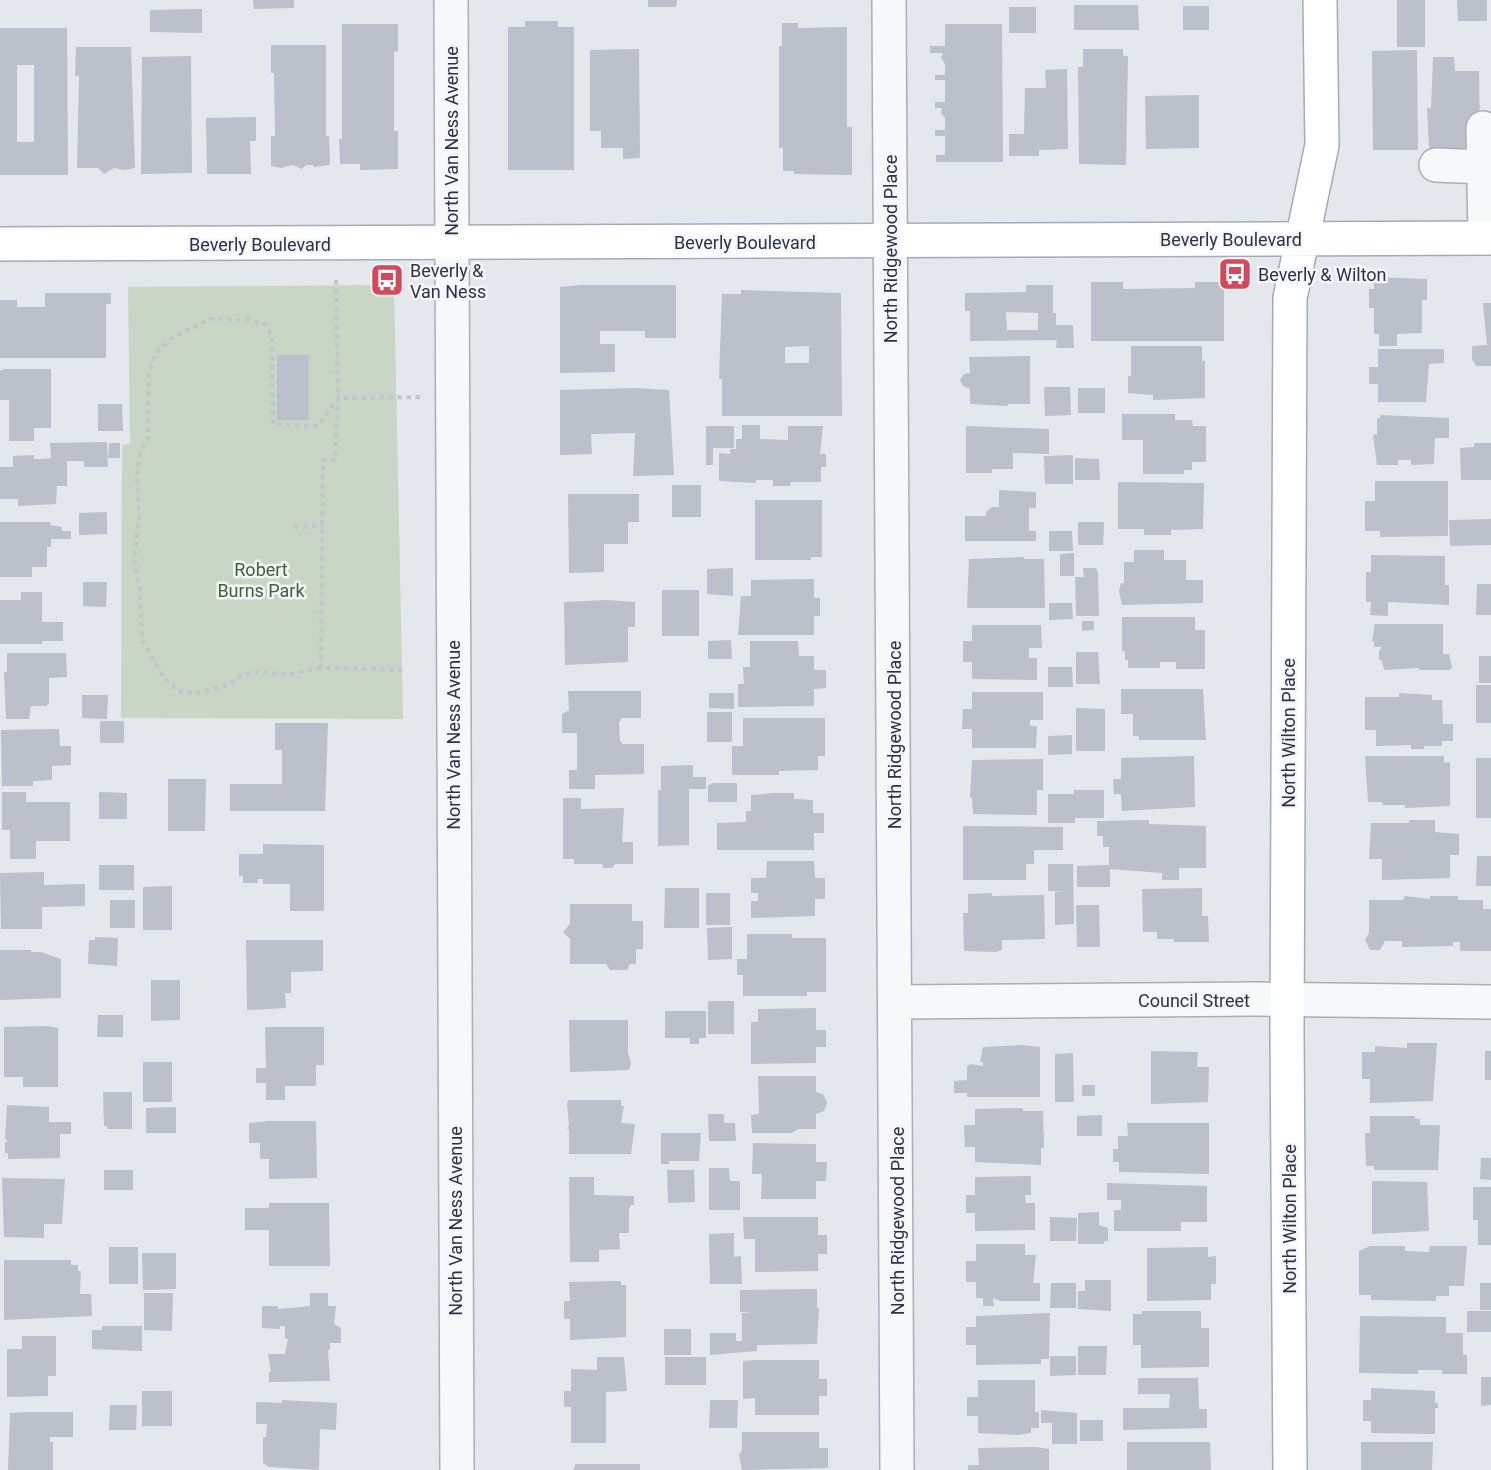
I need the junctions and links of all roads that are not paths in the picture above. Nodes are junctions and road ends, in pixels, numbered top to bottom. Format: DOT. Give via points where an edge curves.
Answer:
graph roads {
  1 [pos="451,0"];
  2 [pos="889,0"];
  3 [pos="1320,0"];
  4 [pos="1483,128"];
  5 [pos="1436,165"];
  6 [pos="1483,167"];
  7 [pos="1488,238"];
  8 [pos="890,240"];
  9 [pos="1302,240"];
  10 [pos="0,244"];
  11 [pos="451,244"];
  12 [pos="1287,999"];
  13 [pos="896,1002"];
  14 [pos="1491,1002"];
  15 [pos="457,1470"];
  16 [pos="897,1470"];
  17 [pos="1290,1470"];
  1 -- 11 [label="street, North Van Ness Avenue"];
  2 -- 8 [label="street, North Ridgewood Place"];
  3 -- 9 [label="main road, North Wilton Place" via="1322,145"];
  4 -- 6 [label="street"];
  5 -- 6 [label="street"];
  6 -- 7 [label="street"];
  7 -- 9 [label="main road, Beverly Boulevard"];
  8 -- 9 [label="main road, Beverly Boulevard"];
  8 -- 11 [label="main road, Beverly Boulevard"];
  8 -- 13 [label="street, North Ridgewood Place"];
  9 -- 12 [label="main road, North Wilton Place" via="1290,298"];
  10 -- 11 [label="main road, Beverly Boulevard"];
  11 -- 15 [label="street, North Van Ness Avenue"];
  12 -- 13 [label="street, Council Street"];
  12 -- 14 [label="street, Council Street"];
  12 -- 17 [label="main road, North Wilton Place"];
  13 -- 16 [label="street, North Ridgewood Place"];
}
